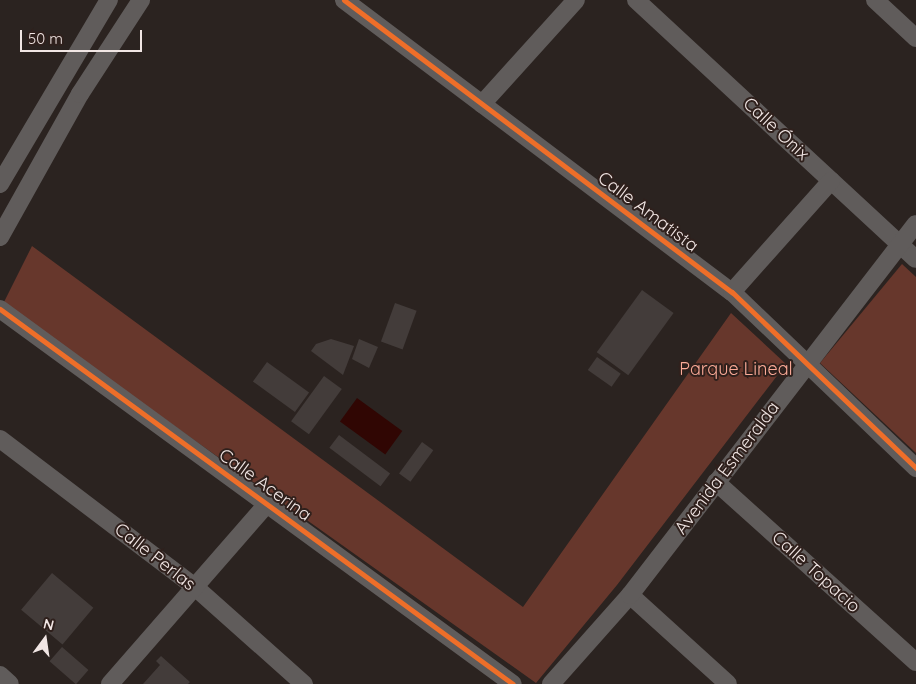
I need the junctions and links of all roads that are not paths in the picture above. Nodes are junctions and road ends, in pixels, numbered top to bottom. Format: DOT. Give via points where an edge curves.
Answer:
graph roads {
  1 [pos="109,0"];
  2 [pos="140,0"];
  3 [pos="344,0"];
  4 [pos="576,0"];
  5 [pos="636,0"];
  6 [pos="875,0"];
  7 [pos="916,38"];
  8 [pos="83,42"];
  9 [pos="105,56"];
  10 [pos="482,104"];
  11 [pos="3,174"];
  12 [pos="831,180"];
  13 [pos="916,224"];
  14 [pos="0,237"];
  15 [pos="898,243"];
  16 [pos="916,259"];
  17 [pos="732,292"];
  18 [pos="0,309"];
  19 [pos="807,362"];
  20 [pos="0,439"];
  21 [pos="916,468"];
  22 [pos="716,482"];
  23 [pos="267,504"];
  24 [pos="195,587"];
  25 [pos="630,595"];
  26 [pos="916,662"];
  27 [pos="0,675"];
  28 [pos="10,684"];
  29 [pos="110,684"];
  30 [pos="304,684"];
  31 [pos="514,684"];
  32 [pos="551,684"];
  33 [pos="728,684"];
  1 -- 8 [label="street"];
  2 -- 9 [label="street"];
  3 -- 10 [label="street, Calle Amatista"];
  4 -- 10 [label="street"];
  5 -- 12 [label="street, Calle Ónix"];
  6 -- 7 [label="street"];
  8 -- 9 [label="street"];
  8 -- 11 [label="street"];
  9 -- 14 [label="street"];
  10 -- 17 [label="street, Calle Amatista"];
  12 -- 15 [label="street, Calle Ónix"];
  12 -- 17 [label="street"];
  13 -- 15 [label="street, Avenida Esmeralda"];
  15 -- 16 [label="street, Calle Ónix"];
  15 -- 19 [label="street, Avenida Esmeralda"];
  17 -- 19 [label="street, Calle Amatista"];
  18 -- 23 [label="street, Calle Acerina"];
  19 -- 21 [label="street, Calle Amatista"];
  19 -- 22 [label="street, Avenida Esmeralda"];
  20 -- 24 [label="street, Calle Perlas"];
  22 -- 25 [label="street, Avenida Esmeralda"];
  22 -- 26 [label="street, Calle Topacio"];
  23 -- 24 [label="street"];
  23 -- 31 [label="street, Calle Acerina"];
  24 -- 29 [label="street"];
  24 -- 30 [label="street, Calle Perlas"];
  25 -- 32 [label="street, Avenida Esmeralda"];
  25 -- 33 [label="street"];
  27 -- 28 [label="street"];
}
